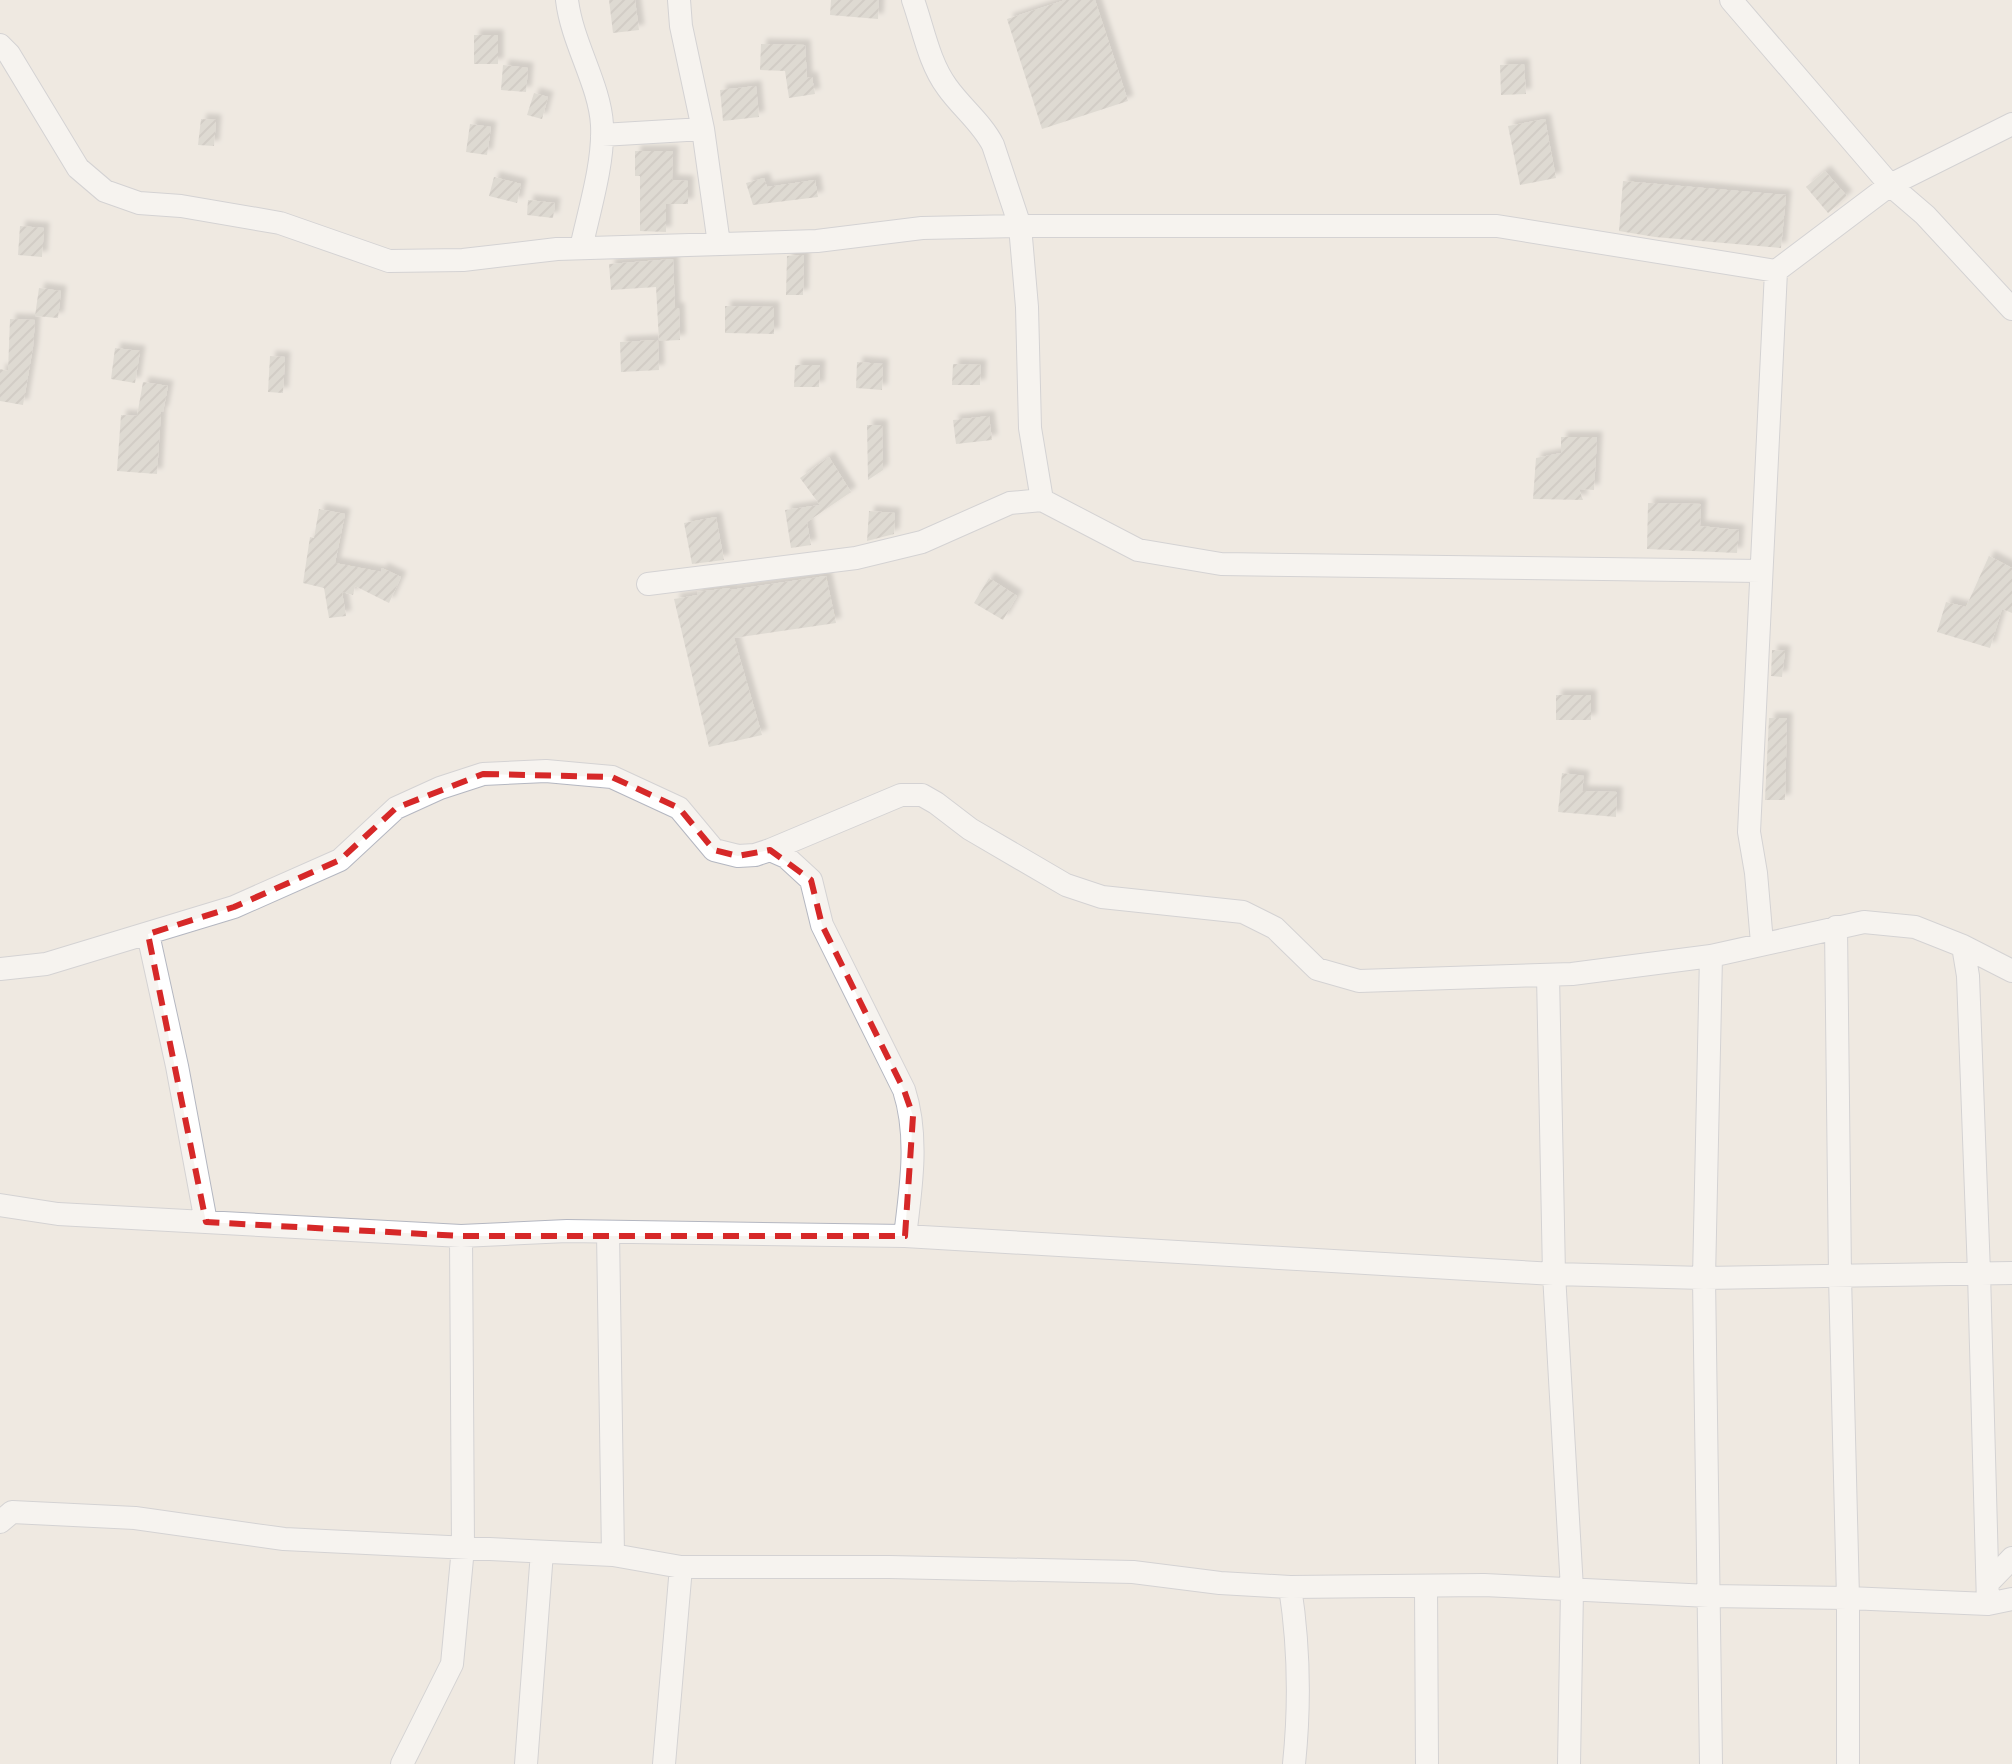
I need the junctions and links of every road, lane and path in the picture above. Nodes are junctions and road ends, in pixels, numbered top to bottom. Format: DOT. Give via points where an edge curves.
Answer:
graph roads {
  1 [pos="567,0"];
  2 [pos="679,0"];
  3 [pos="913,0"];
  4 [pos="1731,0"];
  5 [pos="0,45"];
  6 [pos="2012,124"];
  7 [pos="703,129"];
  8 [pos="602,135"];
  9 [pos="1890,185"];
  10 [pos="1020,226"];
  11 [pos="719,244"];
  12 [pos="581,248"];
  13 [pos="1776,271"];
  14 [pos="2012,309"];
  15 [pos="1042,500"];
  16 [pos="1761,571"];
  17 [pos="648,584"];
  18 [pos="770,850"];
  19 [pos="1836,927"];
  20 [pos="148,934"];
  21 [pos="1762,943"];
  22 [pos="1963,946"];
  23 [pos="1711,956"];
  24 [pos="0,969"];
  25 [pos="2012,971"];
  26 [pos="1548,975"];
  27 [pos="0,1205"];
  28 [pos="206,1222"];
  29 [pos="608,1232"];
  30 [pos="461,1236"];
  31 [pos="905,1236"];
  32 [pos="1979,1273"];
  33 [pos="2012,1273"];
  34 [pos="1554,1274"];
  35 [pos="1840,1276"];
  36 [pos="1704,1278"];
  37 [pos="0,1522"];
  38 [pos="463,1548"];
  39 [pos="542,1552"];
  40 [pos="613,1555"];
  41 [pos="2012,1558"];
  42 [pos="681,1567"];
  43 [pos="1426,1586"];
  44 [pos="1290,1587"];
  45 [pos="1572,1589"];
  46 [pos="1988,1593"];
  47 [pos="1709,1596"];
  48 [pos="1848,1598"];
  49 [pos="2012,1599"];
  50 [pos="402,1764"];
  51 [pos="526,1764"];
  52 [pos="664,1764"];
  53 [pos="1294,1764"];
  54 [pos="1427,1764"];
  55 [pos="1569,1764"];
  56 [pos="1711,1764"];
  57 [pos="1848,1764"];
  1 -- 8 [label="street"];
  2 -- 7 [label="street"];
  3 -- 10 [label="street" via="938,73 993,145"];
  4 -- 9 [label="street"];
  5 -- 12 [label="street" via="78,168 105,191 139,203 280,223 389,261 463,260"];
  6 -- 9 [label="street"];
  7 -- 8 [label="street"];
  7 -- 11 [label="street"];
  8 -- 12 [label="street"];
  9 -- 13 [label="street"];
  9 -- 14 [label="street"];
  10 -- 11 [label="street"];
  10 -- 13 [label="street" via="1497,226"];
  10 -- 15 [label="street" via="1030,428"];
  11 -- 12 [label="street"];
  13 -- 16 [label="street"];
  15 -- 16 [label="street" via="1138,550 1221,564"];
  15 -- 17 [label="street" via="1010,503 922,542 856,558"];
  16 -- 21 [label="street" via="1749,832"];
  18 -- 20 [label="street" via="738,856 714,850 679,808 612,777 546,771 483,774 396,808 340,860 234,907"];
  18 -- 26 [label="street" via="901,795 922,795 1066,885 1102,897 1243,912 1275,928 1317,969 1359,981"];
  18 -- 31 [label="street" via="811,880 822,925 904,1090 913,1116"];
  19 -- 21 [label="street"];
  19 -- 22 [label="street" via="1864,922 1915,927"];
  19 -- 35 [label="street"];
  20 -- 24 [label="street" via="46,964"];
  20 -- 28 [label="street"];
  21 -- 23 [label="street"];
  22 -- 25 [label="street"];
  22 -- 32 [label="street"];
  23 -- 26 [label="street"];
  23 -- 36 [label="street"];
  26 -- 34 [label="street"];
  27 -- 28 [label="street" via="58,1214"];
  28 -- 30 [label="street"];
  29 -- 30 [label="street"];
  29 -- 31 [label="street"];
  29 -- 40 [label="street"];
  30 -- 38 [label="street"];
  31 -- 34 [label="street"];
  32 -- 33 [label="street"];
  32 -- 35 [label="street"];
  32 -- 46 [label="street"];
  34 -- 36 [label="street"];
  34 -- 45 [label="street"];
  35 -- 36 [label="street"];
  35 -- 48 [label="street"];
  36 -- 47 [label="street"];
  37 -- 38 [label="street" via="12,1512 135,1518 284,1539"];
  38 -- 39 [label="street"];
  38 -- 50 [label="street" via="452,1664"];
  39 -- 40 [label="street"];
  39 -- 51 [label="street"];
  40 -- 42 [label="street"];
  41 -- 46 [label="street"];
  42 -- 44 [label="street" via="1133,1572"];
  42 -- 52 [label="street"];
  43 -- 44 [label="street"];
  43 -- 45 [label="street"];
  43 -- 54 [label="street"];
  44 -- 53 [label="street" via="1296,1622"];
  45 -- 47 [label="street"];
  45 -- 55 [label="street"];
  46 -- 48 [label="street"];
  46 -- 49 [label="street"];
  47 -- 48 [label="street"];
  47 -- 56 [label="street"];
  48 -- 57 [label="street"];
}
